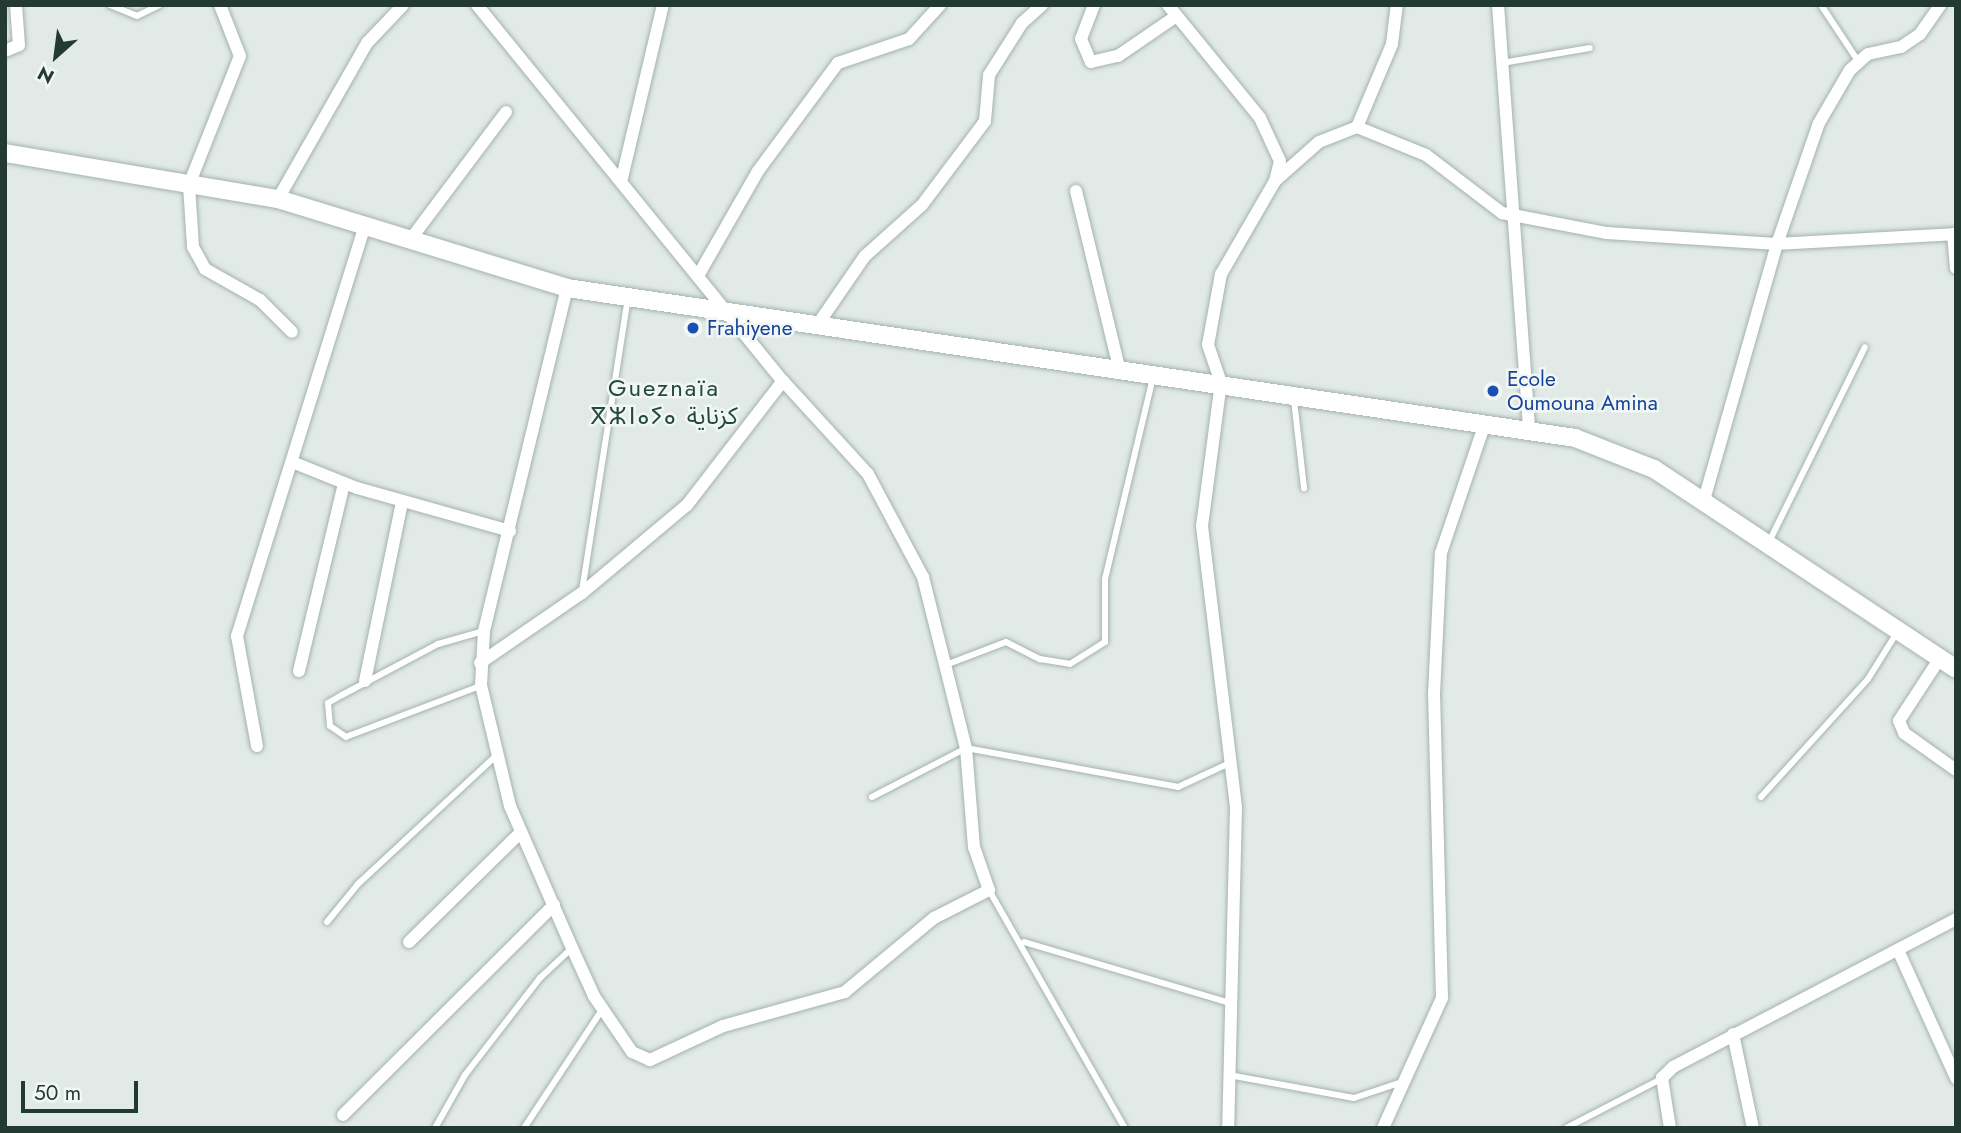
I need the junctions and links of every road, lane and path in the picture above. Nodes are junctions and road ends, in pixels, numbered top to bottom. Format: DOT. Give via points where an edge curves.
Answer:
graph roads {
  1 [pos="16,5"];
  2 [pos="110,5"];
  3 [pos="160,5"];
  4 [pos="220,5"];
  5 [pos="403,5"];
  6 [pos="477,5"];
  7 [pos="663,5"];
  8 [pos="940,5"];
  9 [pos="1042,5"];
  10 [pos="1094,5"];
  11 [pos="1168,5"];
  12 [pos="1397,5"];
  13 [pos="1498,5"];
  14 [pos="1821,5"];
  15 [pos="1940,5"];
  16 [pos="1175,17"];
  17 [pos="1590,48"];
  18 [pos="5,51"];
  19 [pos="1858,61"];
  20 [pos="1500,64"];
  21 [pos="506,113"];
  22 [pos="1357,127"];
  23 [pos="5,153"];
  24 [pos="622,178"];
  25 [pos="1275,181"];
  26 [pos="189,185"];
  27 [pos="1076,191"];
  28 [pos="278,199"];
  29 [pos="1517,216"];
  30 [pos="365,226"];
  31 [pos="1955,234"];
  32 [pos="410,240"];
  33 [pos="1777,244"];
  34 [pos="1956,268"];
  35 [pos="699,274"];
  36 [pos="567,288"];
  37 [pos="628,298"];
  38 [pos="731,310"];
  39 [pos="816,327"];
  40 [pos="292,332"];
  41 [pos="1866,347"];
  42 [pos="1119,368"];
  43 [pos="1153,376"];
  44 [pos="783,381"];
  45 [pos="1221,382"];
  46 [pos="1294,393"];
  47 [pos="1485,423"];
  48 [pos="1529,428"];
  49 [pos="292,462"];
  50 [pos="344,483"];
  51 [pos="1304,488"];
  52 [pos="1704,500"];
  53 [pos="402,502"];
  54 [pos="510,531"];
  55 [pos="1769,542"];
  56 [pos="582,593"];
  57 [pos="1899,629"];
  58 [pos="484,631"];
  59 [pos="1940,658"];
  60 [pos="480,663"];
  61 [pos="942,667"];
  62 [pos="1956,669"];
  63 [pos="299,671"];
  64 [pos="365,681"];
  65 [pos="481,685"];
  66 [pos="257,746"];
  67 [pos="966,748"];
  68 [pos="498,754"];
  69 [pos="1231,763"];
  70 [pos="1956,770"];
  71 [pos="872,797"];
  72 [pos="1761,797"];
  73 [pos="521,831"];
  74 [pos="989,890"];
  75 [pos="554,905"];
  76 [pos="1956,919"];
  77 [pos="327,922"];
  78 [pos="409,942"];
  79 [pos="1024,942"];
  80 [pos="572,948"];
  81 [pos="1898,950"];
  82 [pos="1230,1003"];
  83 [pos="603,1008"];
  84 [pos="1733,1034"];
  85 [pos="1228,1074"];
  86 [pos="1662,1078"];
  87 [pos="1956,1078"];
  88 [pos="1403,1082"];
  89 [pos="343,1115"];
  90 [pos="435,1128"];
  91 [pos="524,1128"];
  92 [pos="1125,1128"];
  93 [pos="1228,1128"];
  94 [pos="1383,1128"];
  95 [pos="1566,1128"];
  96 [pos="1670,1128"];
  97 [pos="1753,1128"];
  1 -- 18 [label="street" via="19,45"];
  2 -- 3 [label="lane" via="137,16"];
  4 -- 26 [label="street" via="239,47 239,67"];
  5 -- 28 [label="street" via="367,43"];
  6 -- 24 [label="street"];
  7 -- 24 [label="street"];
  8 -- 35 [label="street" via="925,29 909,39 838,63 758,171"];
  9 -- 39 [label="street" via="1022,23 989,75 985,121 922,205 865,256"];
  10 -- 16 [label="street" via="1081,39 1091,62 1118,56"];
  11 -- 16 [label="street"];
  12 -- 22 [label="street" via="1392,44"];
  13 -- 20 [label="street"];
  14 -- 19 [label="lane"];
  15 -- 19 [label="street" via="1911,40"];
  16 -- 25 [label="street" via="1260,118 1280,160"];
  17 -- 20 [label="lane"];
  19 -- 33 [label="street" via="1819,124"];
  20 -- 29 [label="street"];
  21 -- 32 [label="street"];
  22 -- 25 [label="street" via="1319,142"];
  22 -- 29 [label="street" via="1426,155 1492,208"];
  23 -- 26 [label="street"];
  24 -- 35 [label="street"];
  25 -- 45 [label="street" via="1218,285 1208,345"];
  26 -- 28 [label="street"];
  26 -- 40 [label="street" via="193,247 205,270 260,300"];
  27 -- 42 [label="street"];
  28 -- 30 [label="street"];
  29 -- 33 [label="street" via="1607,233"];
  29 -- 48 [label="street" via="1518,331"];
  30 -- 32 [label="street"];
  30 -- 49 [label="street"];
  31 -- 33 [label="street"];
  31 -- 34 [label="street"];
  32 -- 36 [label="street"];
  33 -- 52 [label="street"];
  35 -- 38 [label="street"];
  36 -- 37 [label="street"];
  36 -- 54 [label="street"];
  37 -- 38 [label="street"];
  37 -- 56 [label="lane"];
  38 -- 39 [label="street"];
  38 -- 44 [label="street"];
  39 -- 42 [label="street"];
  41 -- 55 [label="lane"];
  42 -- 43 [label="street"];
  43 -- 45 [label="street"];
  43 -- 61 [label="lane" via="1105,579 1105,642 1070,664 1040,659 1006,642"];
  44 -- 56 [label="street" via="687,505"];
  44 -- 61 [label="street" via="868,474 894,518 923,577"];
  45 -- 46 [label="street"];
  45 -- 69 [label="street" via="1202,526"];
  46 -- 47 [label="street"];
  46 -- 51 [label="lane"];
  47 -- 48 [label="street"];
  47 -- 88 [label="street" via="1441,553 1434,694 1442,998"];
  48 -- 52 [label="street" via="1609,448"];
  49 -- 50 [label="street"];
  49 -- 66 [label="street" via="237,636"];
  50 -- 53 [label="street"];
  50 -- 63 [label="street"];
  52 -- 55 [label="street"];
  53 -- 54 [label="street"];
  53 -- 64 [label="street"];
  54 -- 58 [label="street"];
  55 -- 57 [label="street"];
  56 -- 60 [label="street"];
  57 -- 59 [label="street"];
  57 -- 72 [label="lane" via="1868,679"];
  58 -- 60 [label="street"];
  58 -- 64 [label="lane" via="438,644"];
  59 -- 62 [label="street"];
  59 -- 70 [label="street" via="1899,721 1904,733"];
  60 -- 65 [label="street"];
  61 -- 67 [label="street" via="951,680"];
  64 -- 65 [label="lane" via="328,703 336,732 346,737"];
  65 -- 68 [label="street"];
  67 -- 69 [label="lane" via="1178,787"];
  67 -- 71 [label="lane"];
  67 -- 74 [label="street" via="974,847"];
  68 -- 73 [label="street"];
  68 -- 77 [label="lane" via="358,884"];
  69 -- 82 [label="street" via="1236,808"];
  73 -- 75 [label="street"];
  73 -- 78 [label="street"];
  74 -- 79 [label="lane" via="1006,929"];
  74 -- 83 [label="street" via="934,918 845,992 723,1026 650,1060 632,1052"];
  75 -- 80 [label="street"];
  75 -- 89 [label="street"];
  76 -- 81 [label="street"];
  79 -- 82 [label="lane"];
  79 -- 92 [label="lane"];
  80 -- 83 [label="street"];
  80 -- 90 [label="lane" via="540,978 465,1075"];
  81 -- 84 [label="street"];
  81 -- 87 [label="street"];
  82 -- 85 [label="street"];
  83 -- 91 [label="lane"];
  84 -- 86 [label="street"];
  84 -- 97 [label="street"];
  85 -- 88 [label="lane" via="1354,1098"];
  85 -- 93 [label="street"];
  86 -- 95 [label="lane"];
  86 -- 96 [label="street"];
  88 -- 94 [label="street"];
}
